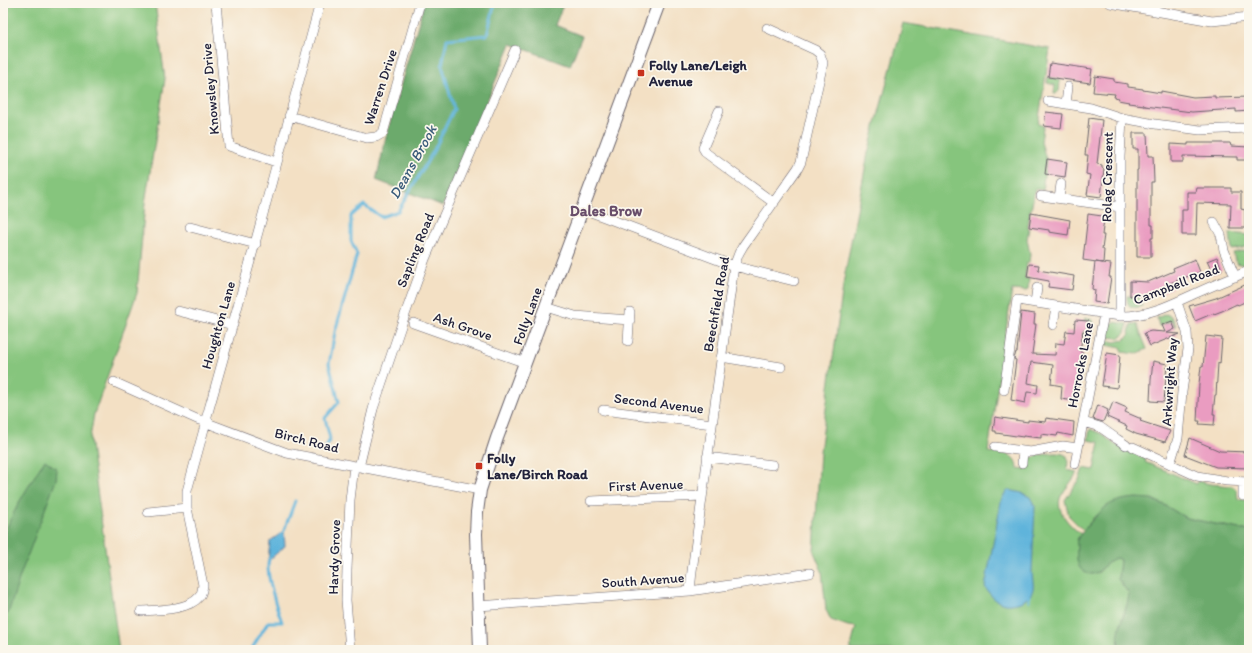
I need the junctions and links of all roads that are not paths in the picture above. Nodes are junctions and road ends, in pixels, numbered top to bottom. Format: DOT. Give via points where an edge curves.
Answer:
graph roads {
  1 [pos="216,3"];
  2 [pos="320,3"];
  3 [pos="420,3"];
  4 [pos="660,3"];
  5 [pos="1110,3"];
  6 [pos="1249,17"];
  7 [pos="767,28"];
  8 [pos="515,50"];
  9 [pos="1068,87"];
  10 [pos="1048,101"];
  11 [pos="1066,104"];
  12 [pos="719,111"];
  13 [pos="289,116"];
  14 [pos="1122,118"];
  15 [pos="1249,128"];
  16 [pos="276,162"];
  17 [pos="1061,184"];
  18 [pos="1041,196"];
  19 [pos="1059,198"];
  20 [pos="774,203"];
  21 [pos="1120,207"];
  22 [pos="583,209"];
  23 [pos="1214,222"];
  24 [pos="190,227"];
  25 [pos="256,244"];
  26 [pos="734,266"];
  27 [pos="1249,271"];
  28 [pos="1235,277"];
  29 [pos="794,281"];
  30 [pos="1037,288"];
  31 [pos="1177,302"];
  32 [pos="1035,303"];
  33 [pos="546,307"];
  34 [pos="1056,307"];
  35 [pos="178,311"];
  36 [pos="1104,314"];
  37 [pos="1120,316"];
  38 [pos="413,323"];
  39 [pos="233,325"];
  40 [pos="1053,325"];
  41 [pos="628,341"];
  42 [pos="721,357"];
  43 [pos="526,362"];
  44 [pos="781,367"];
  45 [pos="114,382"];
  46 [pos="1004,390"];
  47 [pos="603,410"];
  48 [pos="207,420"];
  49 [pos="1083,422"];
  50 [pos="712,424"];
  51 [pos="994,447"];
  52 [pos="1078,448"];
  53 [pos="1022,451"];
  54 [pos="708,456"];
  55 [pos="1022,463"];
  56 [pos="1075,464"];
  57 [pos="1170,464"];
  58 [pos="773,465"];
  59 [pos="356,466"];
  60 [pos="1246,482"];
  61 [pos="480,490"];
  62 [pos="702,496"];
  63 [pos="1243,496"];
  64 [pos="591,501"];
  65 [pos="187,508"];
  66 [pos="148,512"];
  67 [pos="810,573"];
  68 [pos="690,590"];
  69 [pos="478,606"];
  70 [pos="141,611"];
  71 [pos="350,650"];
  72 [pos="480,650"];
  1 -- 16 [label="street, Knowsley Drive" via="229,146"];
  2 -- 13 [label="street, Houghton Lane"];
  3 -- 13 [label="street, Warren Drive" via="383,133 376,138 367,138"];
  4 -- 22 [label="main road, Folly Lane"];
  5 -- 6 [label="street" via="1212,21"];
  7 -- 20 [label="street, Beechfield Road" via="815,50 820,54 823,63 801,162"];
  8 -- 59 [label="street, Sapling Road" via="425,259"];
  9 -- 11 [label="street"];
  10 -- 11 [label="street"];
  11 -- 14 [label="street" via="1096,109"];
  12 -- 20 [label="street" via="703,148 706,153"];
  13 -- 16 [label="street, Houghton Lane"];
  14 -- 15 [label="street, Rolag Crescent" via="1192,129"];
  14 -- 21 [label="street, Rolag Crescent"];
  16 -- 25 [label="street, Houghton Lane"];
  17 -- 19 [label="street"];
  18 -- 19 [label="street"];
  19 -- 21 [label="street"];
  20 -- 26 [label="street, Beechfield Road" via="743,246"];
  21 -- 37 [label="street, Rolag Crescent"];
  22 -- 26 [label="street"];
  22 -- 33 [label="main road, Folly Lane"];
  23 -- 28 [label="street"];
  24 -- 25 [label="street"];
  25 -- 39 [label="street, Houghton Lane"];
  26 -- 29 [label="street"];
  26 -- 42 [label="street, Beechfield Road"];
  27 -- 28 [label="street, Campbell Road"];
  28 -- 31 [label="street, Campbell Road"];
  30 -- 32 [label="street"];
  31 -- 37 [label="street, Campbell Road" via="1135,316"];
  31 -- 57 [label="street, Arkwright Way" via="1187,332 1188,349 1178,438"];
  32 -- 34 [label="street, Campbell Road"];
  32 -- 46 [label="street, Campbell Road" via="1017,300"];
  33 -- 41 [label="street" via="575,316 630,316"];
  33 -- 43 [label="main road, Folly Lane"];
  34 -- 36 [label="street, Campbell Road"];
  34 -- 40 [label="street"];
  35 -- 39 [label="street"];
  36 -- 37 [label="street, Campbell Road"];
  36 -- 49 [label="street, Horrocks Lane"];
  38 -- 43 [label="street, Ash Grove"];
  39 -- 48 [label="street, Houghton Lane" via="206,416"];
  42 -- 44 [label="street"];
  42 -- 50 [label="street, Beechfield Road"];
  43 -- 61 [label="main road, Folly Lane"];
  45 -- 48 [label="street, Birch Road" via="199,420"];
  47 -- 50 [label="street, Second Avenue"];
  48 -- 59 [label="street, Birch Road" via="210,424 287,453"];
  48 -- 65 [label="street, Houghton Lane" via="187,491"];
  49 -- 52 [label="street, Horrocks Lane"];
  49 -- 57 [label="street, Horrocks Lane" via="1100,427 1116,440"];
  50 -- 54 [label="street, Beechfield Road"];
  51 -- 53 [label="street"];
  52 -- 53 [label="street" via="1063,446"];
  52 -- 56 [label="street, Horrocks Lane"];
  53 -- 55 [label="street"];
  54 -- 58 [label="street"];
  54 -- 62 [label="street, Beechfield Road"];
  57 -- 60 [label="street" via="1197,476"];
  59 -- 61 [label="street, Birch Road"];
  59 -- 71 [label="street, Hardy Grove" via="350,500 346,600"];
  60 -- 63 [label="street"];
  61 -- 69 [label="main road, Folly Lane" via="476,534"];
  62 -- 64 [label="street, First Avenue"];
  62 -- 68 [label="street, Beechfield Road"];
  65 -- 66 [label="street"];
  65 -- 70 [label="street, Houghton Lane" via="203,585 202,593 191,604"];
  67 -- 68 [label="street, South Avenue"];
  68 -- 69 [label="street, South Avenue"];
  69 -- 72 [label="main road, Folly Lane"];
}
